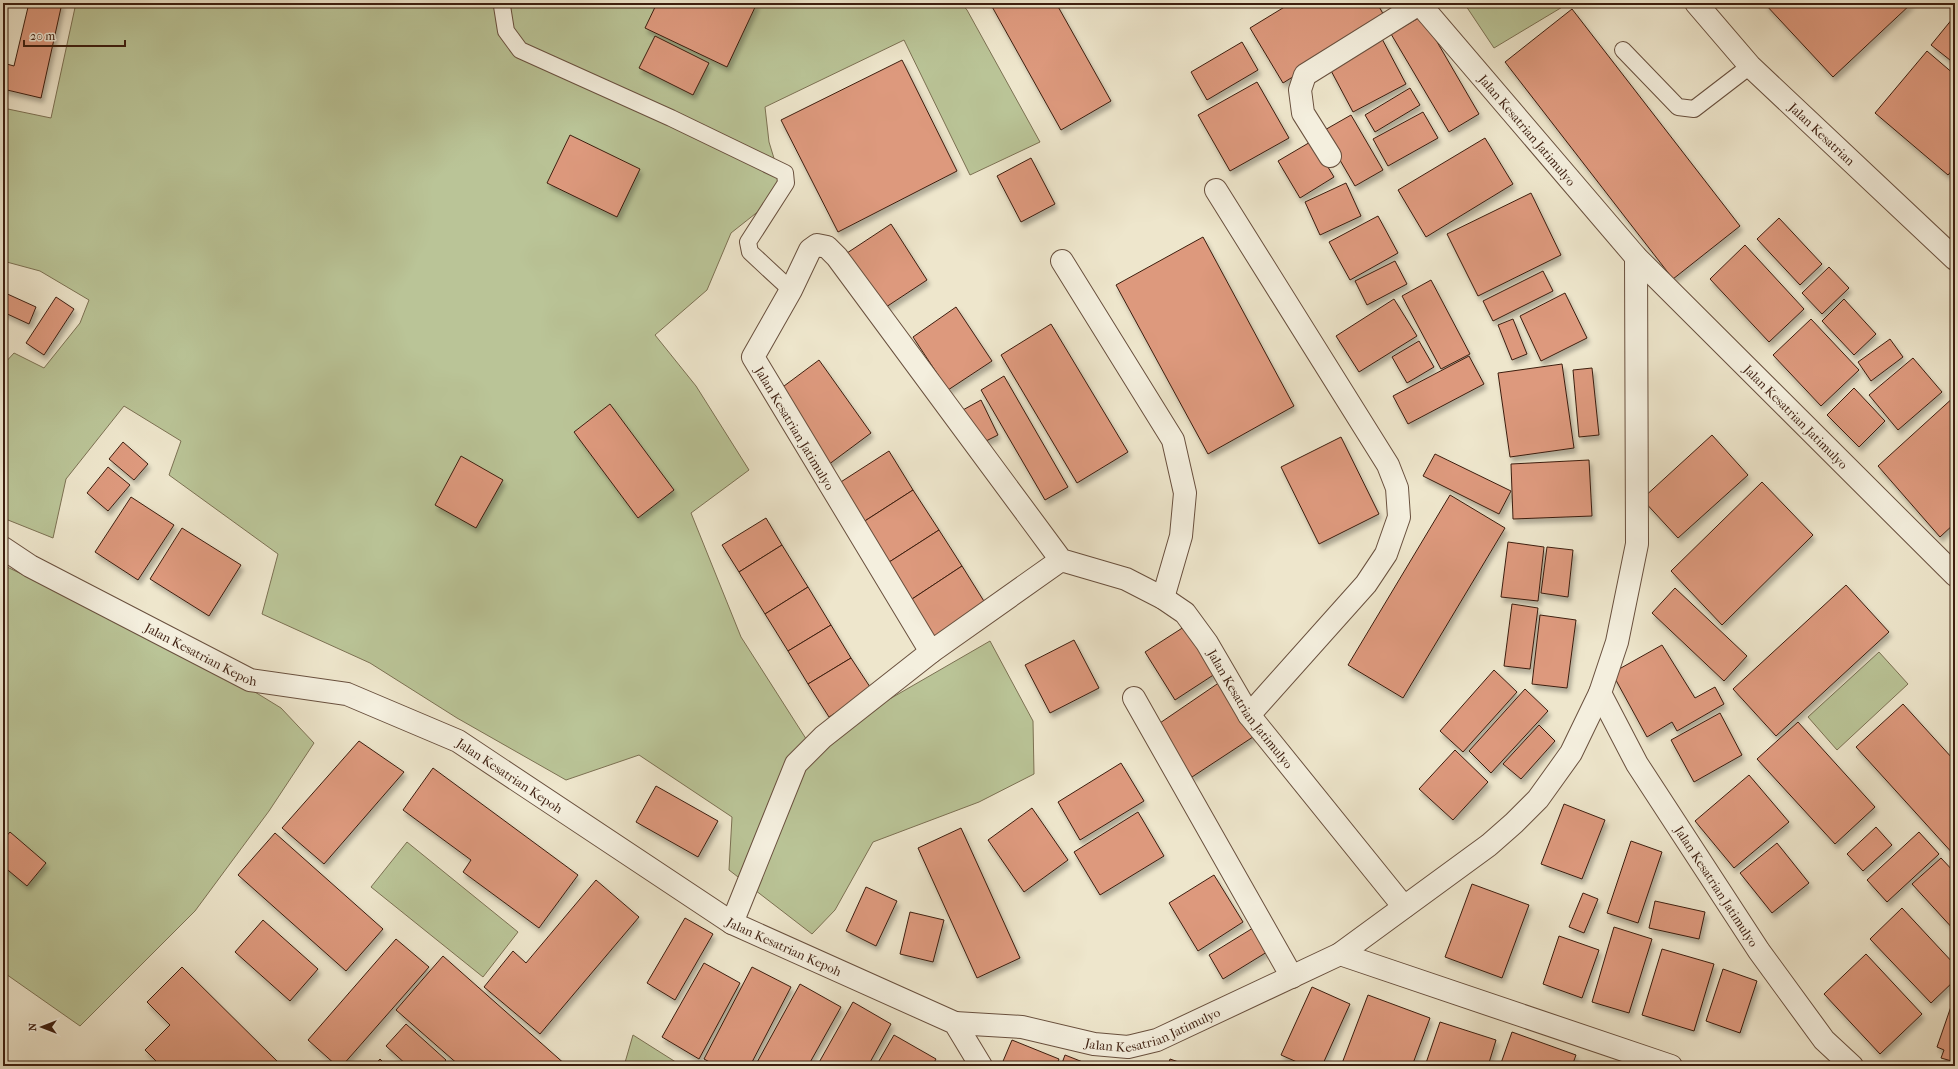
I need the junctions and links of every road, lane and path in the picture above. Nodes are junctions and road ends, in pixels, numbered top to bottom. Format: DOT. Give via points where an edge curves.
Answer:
graph roads {
  1 [pos="503,3"];
  2 [pos="1696,3"];
  3 [pos="1419,4"];
  4 [pos="1622,50"];
  5 [pos="1750,66"];
  6 [pos="1330,156"];
  7 [pos="1216,190"];
  8 [pos="1636,257"];
  9 [pos="1955,259"];
  10 [pos="1062,261"];
  11 [pos="791,290"];
  12 [pos="3,548"];
  13 [pos="1061,560"];
  14 [pos="1955,575"];
  15 [pos="1163,598"];
  16 [pos="931,652"];
  17 [pos="1600,693"];
  18 [pos="1134,698"];
  19 [pos="1250,715"];
  20 [pos="1404,907"];
  21 [pos="732,923"];
  22 [pos="1340,954"];
  23 [pos="1292,977"];
  24 [pos="955,1023"];
  25 [pos="981,1066"];
  26 [pos="1671,1066"];
  27 [pos="1852,1066"];
  1 -- 11 [label="lane" via="506,31 520,50 785,173 786,182 748,242 750,252"];
  2 -- 5 [label="street, Jalan Kesatrian"];
  3 -- 6 [label="street" via="1305,75 1300,90 1303,113"];
  3 -- 8 [label="street, Jalan Kesatrian Jatimulyo"];
  4 -- 5 [label="lane" via="1678,107 1694,109"];
  5 -- 9 [label="street, Jalan Kesatrian"];
  7 -- 19 [label="street" via="1388,465 1397,488 1399,517 1386,554 1366,584"];
  8 -- 14 [label="street, Jalan Kesatrian Jatimulyo"];
  8 -- 17 [label="street, Jalan Kesatrian Jatimulyo" via="1637,544 1617,642"];
  10 -- 15 [label="street" via="1173,440 1185,493 1181,536"];
  11 -- 13 [label="street, Jalan Kesatrian Jatimulyo" via="810,250 817,245 827,247 837,257"];
  11 -- 16 [label="street, Jalan Kesatrian Jatimulyo" via="754,353 754,360"];
  12 -- 21 [label="street, Jalan Kesatrian Kepoh" via="30,566 250,680 347,694 458,741"];
  13 -- 15 [label="street, Jalan Kesatrian Jatimulyo" via="1126,579"];
  13 -- 16 [label="street"];
  15 -- 19 [label="street, Jalan Kesatrian Jatimulyo" via="1185,613 1207,643"];
  16 -- 21 [label="street" via="823,737 796,764"];
  17 -- 20 [label="street, Jalan Kesatrian Jatimulyo" via="1571,752 1538,799 1489,845"];
  17 -- 27 [label="street, Jalan Kesatrian Jatimulyo" via="1637,764 1759,951 1824,1040"];
  18 -- 23 [label="street"];
  19 -- 20 [label="street, Jalan Kesatrian Jatimulyo"];
  20 -- 22 [label="street, Jalan Kesatrian Jatimulyo"];
  21 -- 24 [label="street, Jalan Kesatrian Kepoh"];
  22 -- 23 [label="street, Jalan Kesatrian Jatimulyo"];
  22 -- 26 [label="street"];
  23 -- 24 [label="street, Jalan Kesatrian Jatimulyo" via="1157,1040 1128,1047 1094,1044 1022,1027"];
  24 -- 25 [label="street"];
}
